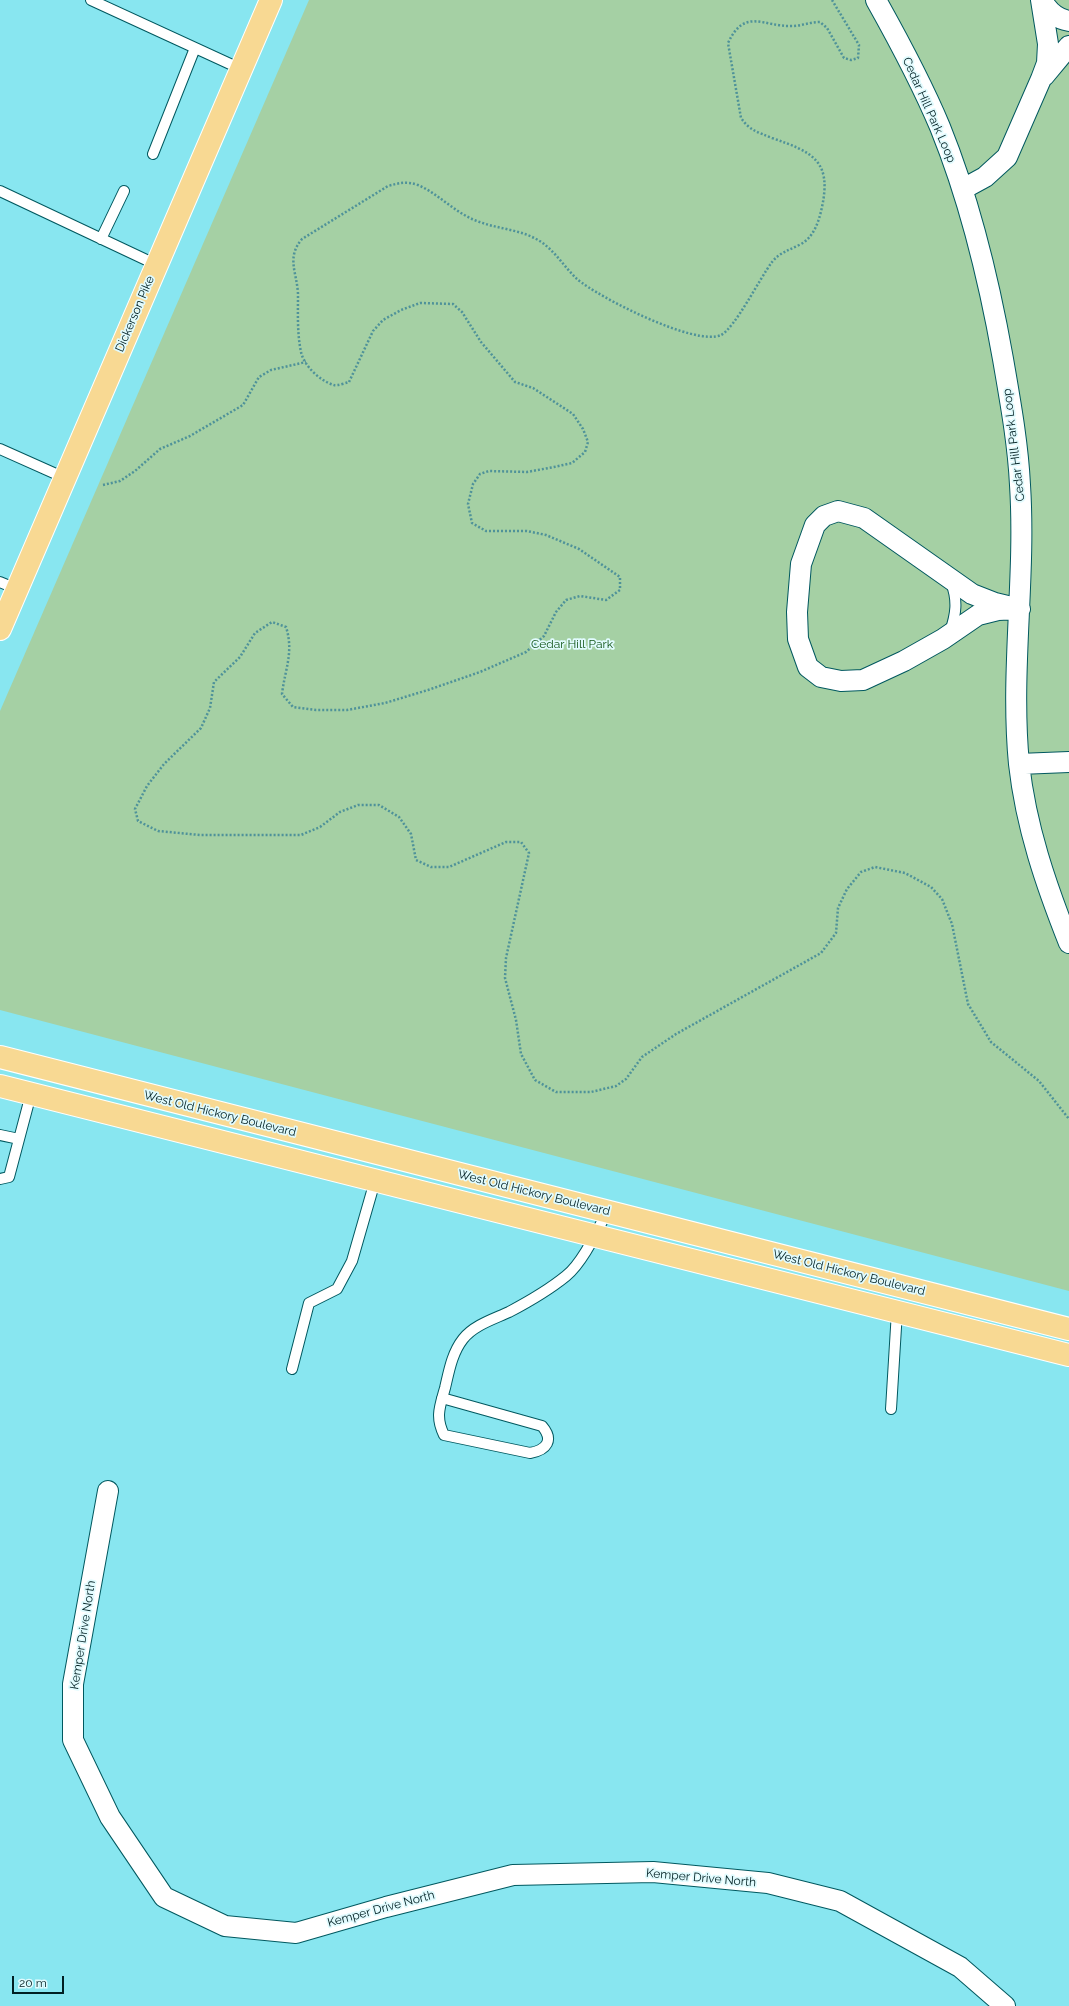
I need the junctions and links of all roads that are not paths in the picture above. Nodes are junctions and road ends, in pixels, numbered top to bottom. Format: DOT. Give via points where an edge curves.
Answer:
graph roads {
  1 [pos="91,0"];
  2 [pos="271,0"];
  3 [pos="876,0"];
  4 [pos="1042,0"];
  5 [pos="1069,21"];
  6 [pos="1069,46"];
  7 [pos="195,48"];
  8 [pos="241,69"];
  9 [pos="1041,79"];
  10 [pos="153,154"];
  11 [pos="963,189"];
  12 [pos="0,191"];
  13 [pos="124,191"];
  14 [pos="101,239"];
  15 [pos="157,265"];
  16 [pos="0,449"];
  17 [pos="65,478"];
  18 [pos="950,578"];
  19 [pos="8,585"];
  20 [pos="1020,609"];
  21 [pos="0,629"];
  22 [pos="949,635"];
  23 [pos="1069,762"];
  24 [pos="1019,764"];
  25 [pos="1062,917"];
  26 [pos="1069,943"];
  27 [pos="0,1050"];
  28 [pos="0,1058"];
  29 [pos="25,1064"];
  30 [pos="0,1086"];
  31 [pos="31,1094"];
  32 [pos="0,1135"];
  33 [pos="19,1139"];
  34 [pos="0,1179"];
  35 [pos="375,1181"];
  36 [pos="607,1212"];
  37 [pos="594,1236"];
  38 [pos="897,1312"];
  39 [pos="1069,1329"];
  40 [pos="1069,1355"];
  41 [pos="292,1369"];
  42 [pos="442,1398"];
  43 [pos="891,1409"];
  44 [pos="108,1491"];
  45 [pos="1005,2006"];
  1 -- 7 [label="lane"];
  2 -- 8 [label="main road, Dickerson Pike"];
  3 -- 11 [label="street, Cedar Hill Park Loop" via="939,125"];
  4 -- 5 [label="street" via="1055,16"];
  4 -- 9 [label="street" via="1048,44 1047,63"];
  6 -- 9 [label="street"];
  7 -- 8 [label="lane"];
  7 -- 10 [label="lane"];
  8 -- 15 [label="main road, Dickerson Pike"];
  9 -- 11 [label="street" via="1007,157 985,177"];
  11 -- 20 [label="street, Cedar Hill Park Loop" via="992,300 1014,427 1022,524"];
  12 -- 14 [label="lane"];
  13 -- 14 [label="lane"];
  14 -- 15 [label="lane"];
  15 -- 17 [label="main road, Dickerson Pike"];
  16 -- 17 [label="lane"];
  17 -- 19 [label="main road, Dickerson Pike"];
  18 -- 20 [label="street" via="972,594"];
  18 -- 22 [label="lane" via="956,605"];
  18 -- 22 [label="street" via="864,518 838,511 824,516 815,525 801,564 797,612 798,639 808,667 822,677 841,681 863,680 904,661"];
  19 -- 21 [label="main road, Dickerson Pike"];
  20 -- 22 [label="street" via="998,610 978,615"];
  20 -- 24 [label="street, Cedar Hill Park Loop" via="1016,710"];
  23 -- 24 [label="street"];
  24 -- 25 [label="street, Cedar Hill Park Loop" via="1031,831 1044,876"];
  25 -- 26 [label="street, Cedar Hill Park Loop"];
  27 -- 29 [label="main road" via="12,1053"];
  28 -- 29 [label="main road, West Old Hickory Boulevard"];
  29 -- 36 [label="main road, West Old Hickory Boulevard"];
  30 -- 31 [label="main road"];
  31 -- 33 [label="lane"];
  31 -- 35 [label="main road"];
  32 -- 33 [label="lane"];
  33 -- 34 [label="lane" via="9,1177"];
  35 -- 37 [label="main road"];
  35 -- 41 [label="lane" via="352,1261 337,1289 309,1303"];
  36 -- 37 [label="lane"];
  36 -- 39 [label="main road, West Old Hickory Boulevard"];
  37 -- 38 [label="main road"];
  37 -- 42 [label="lane" via="567,1275 511,1311 474,1329 463,1339 453,1354"];
  38 -- 40 [label="main road"];
  38 -- 43 [label="lane"];
  42 -- 42 [label="lane" via="438,1415 444,1434 530,1453 545,1448 548,1433 542,1426"];
  44 -- 45 [label="street, Kemper Drive North" via="73,1684 73,1740 110,1817 164,1898 225,1926 296,1933 513,1875 653,1872 768,1883 840,1902 960,1967"];
}
